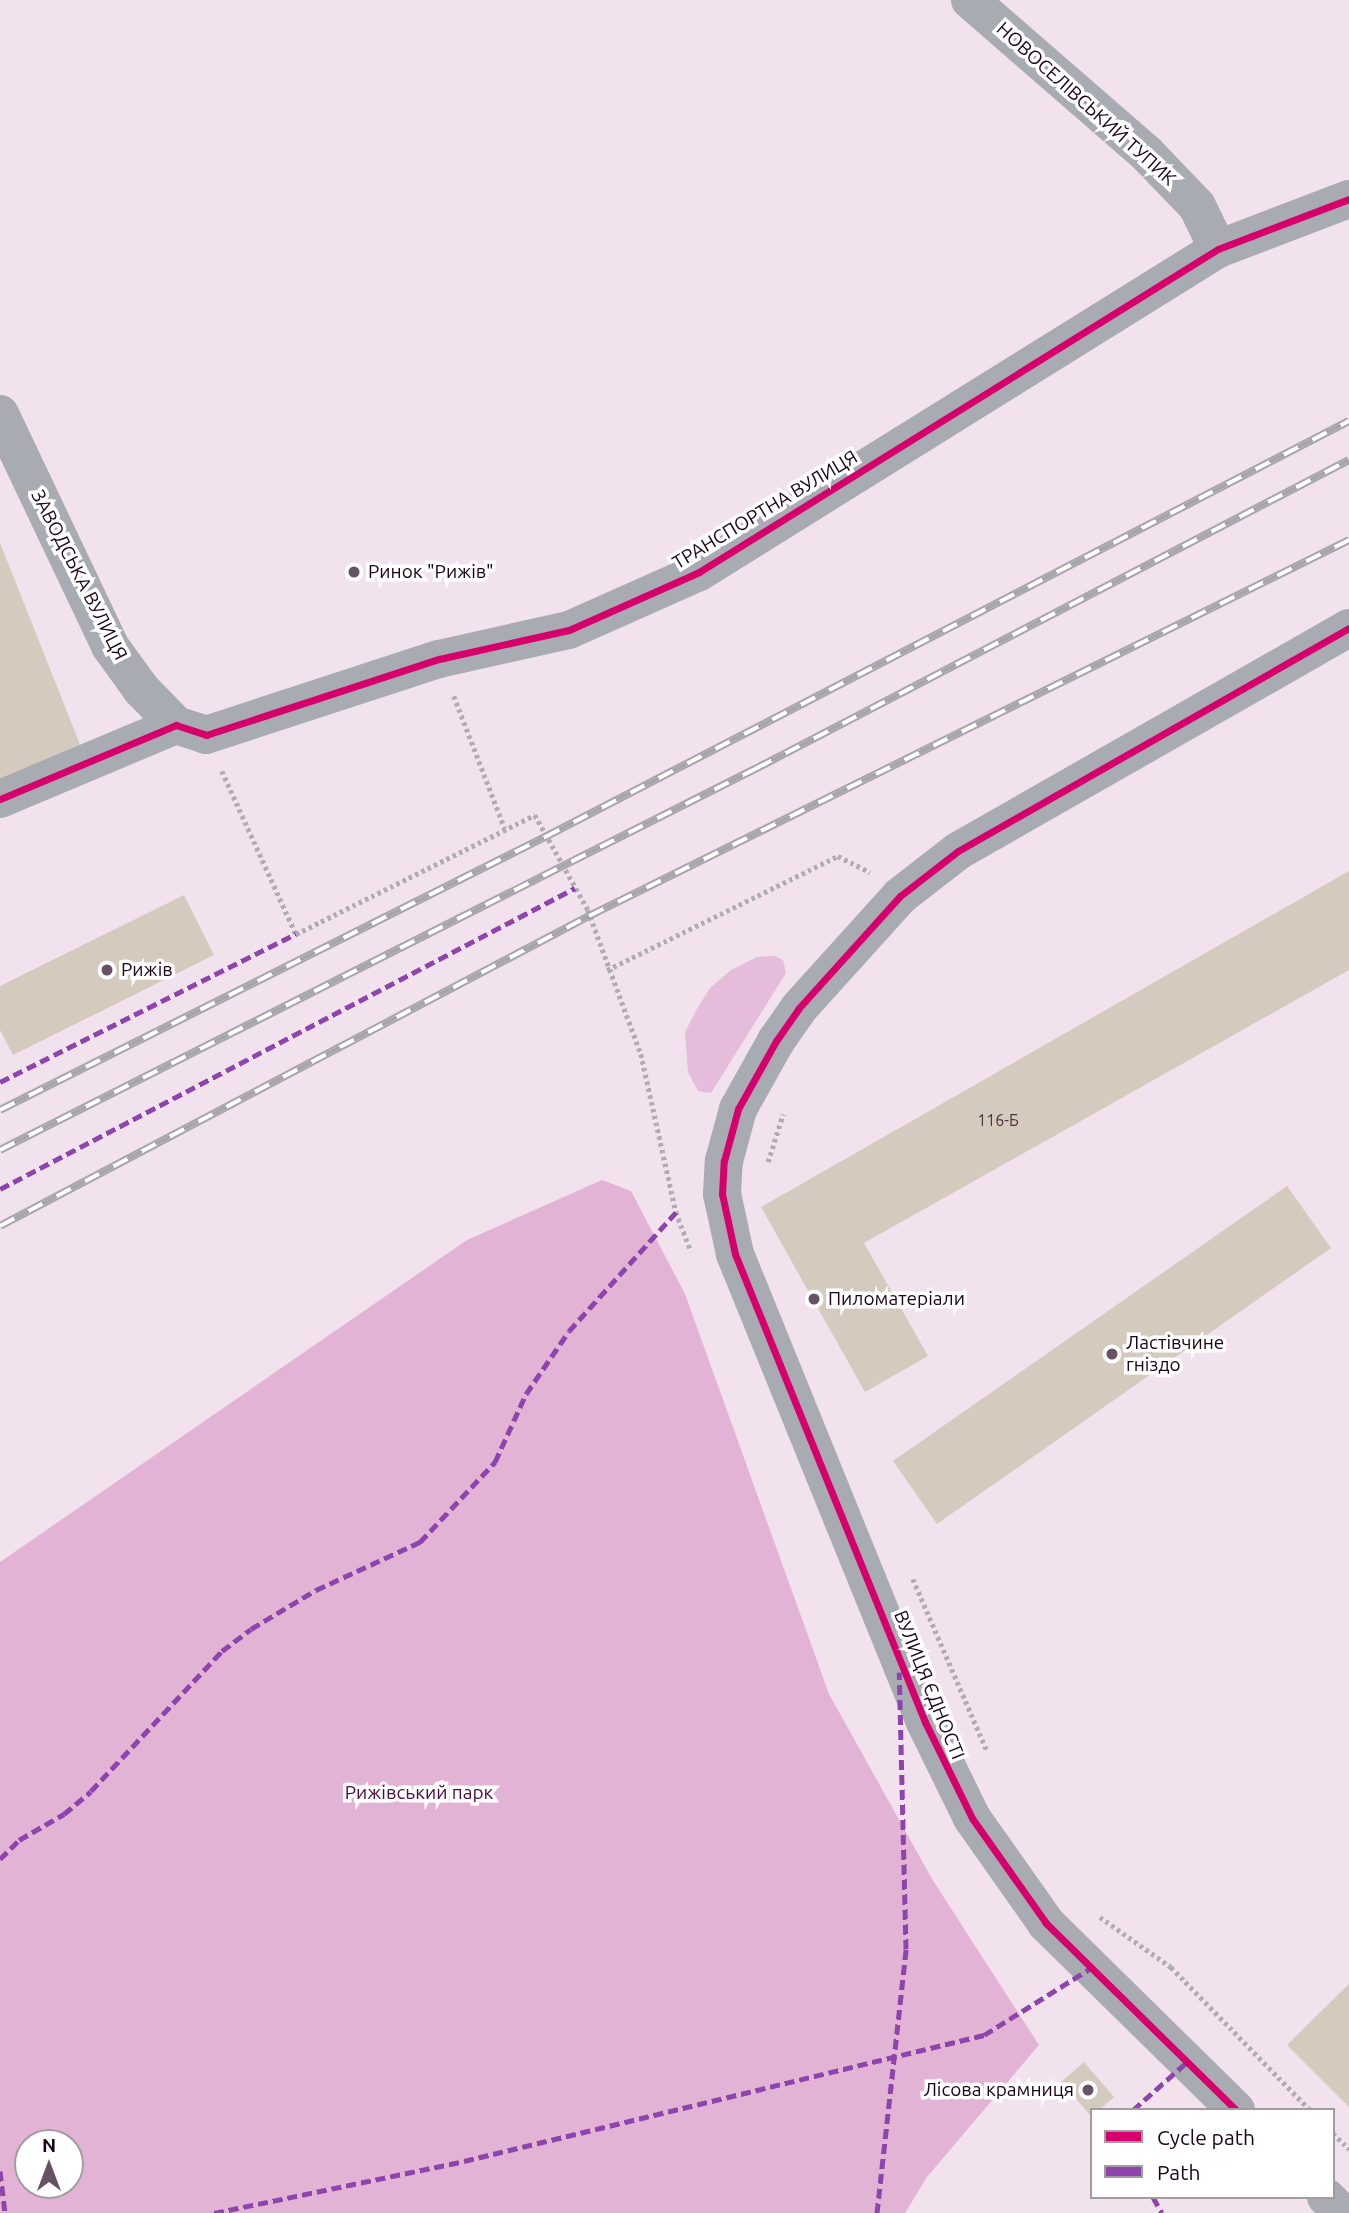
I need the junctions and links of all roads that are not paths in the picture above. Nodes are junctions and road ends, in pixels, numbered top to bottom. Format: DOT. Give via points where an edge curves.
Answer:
graph roads {
  1 [pos="970,0"];
  2 [pos="1349,199"];
  3 [pos="1219,249"];
  4 [pos="0,414"];
  5 [pos="1349,628"];
  6 [pos="191,730"];
  7 [pos="0,799"];
  8 [pos="1234,2108"];
  9 [pos="1327,2199"];
  10 [pos="1342,2213"];
  1 -- 3 [label="street, НОВОСЕЛІВСЬКИЙ ТУПИК" via="1147,154 1197,206"];
  2 -- 3 [label="street, ТРАНСПОРТНА ВУЛИЦЯ"];
  3 -- 6 [label="street, ТРАНСПОРТНА ВУЛИЦЯ" via="699,572 569,630 439,659"];
  4 -- 6 [label="street, ЗАВОДСЬКА ВУЛИЦЯ" via="110,646 141,689"];
  5 -- 8 [label="street, ВУЛИЦЯ ЄДНОСТІ" via="958,850 900,896 798,1009 776,1041 738,1109 724,1161 722,1194 735,1254 925,1722 971,1818 1046,1923"];
  6 -- 7 [label="street, ТРАНСПОРТНА ВУЛИЦЯ"];
  9 -- 10 [label="street"];
}
